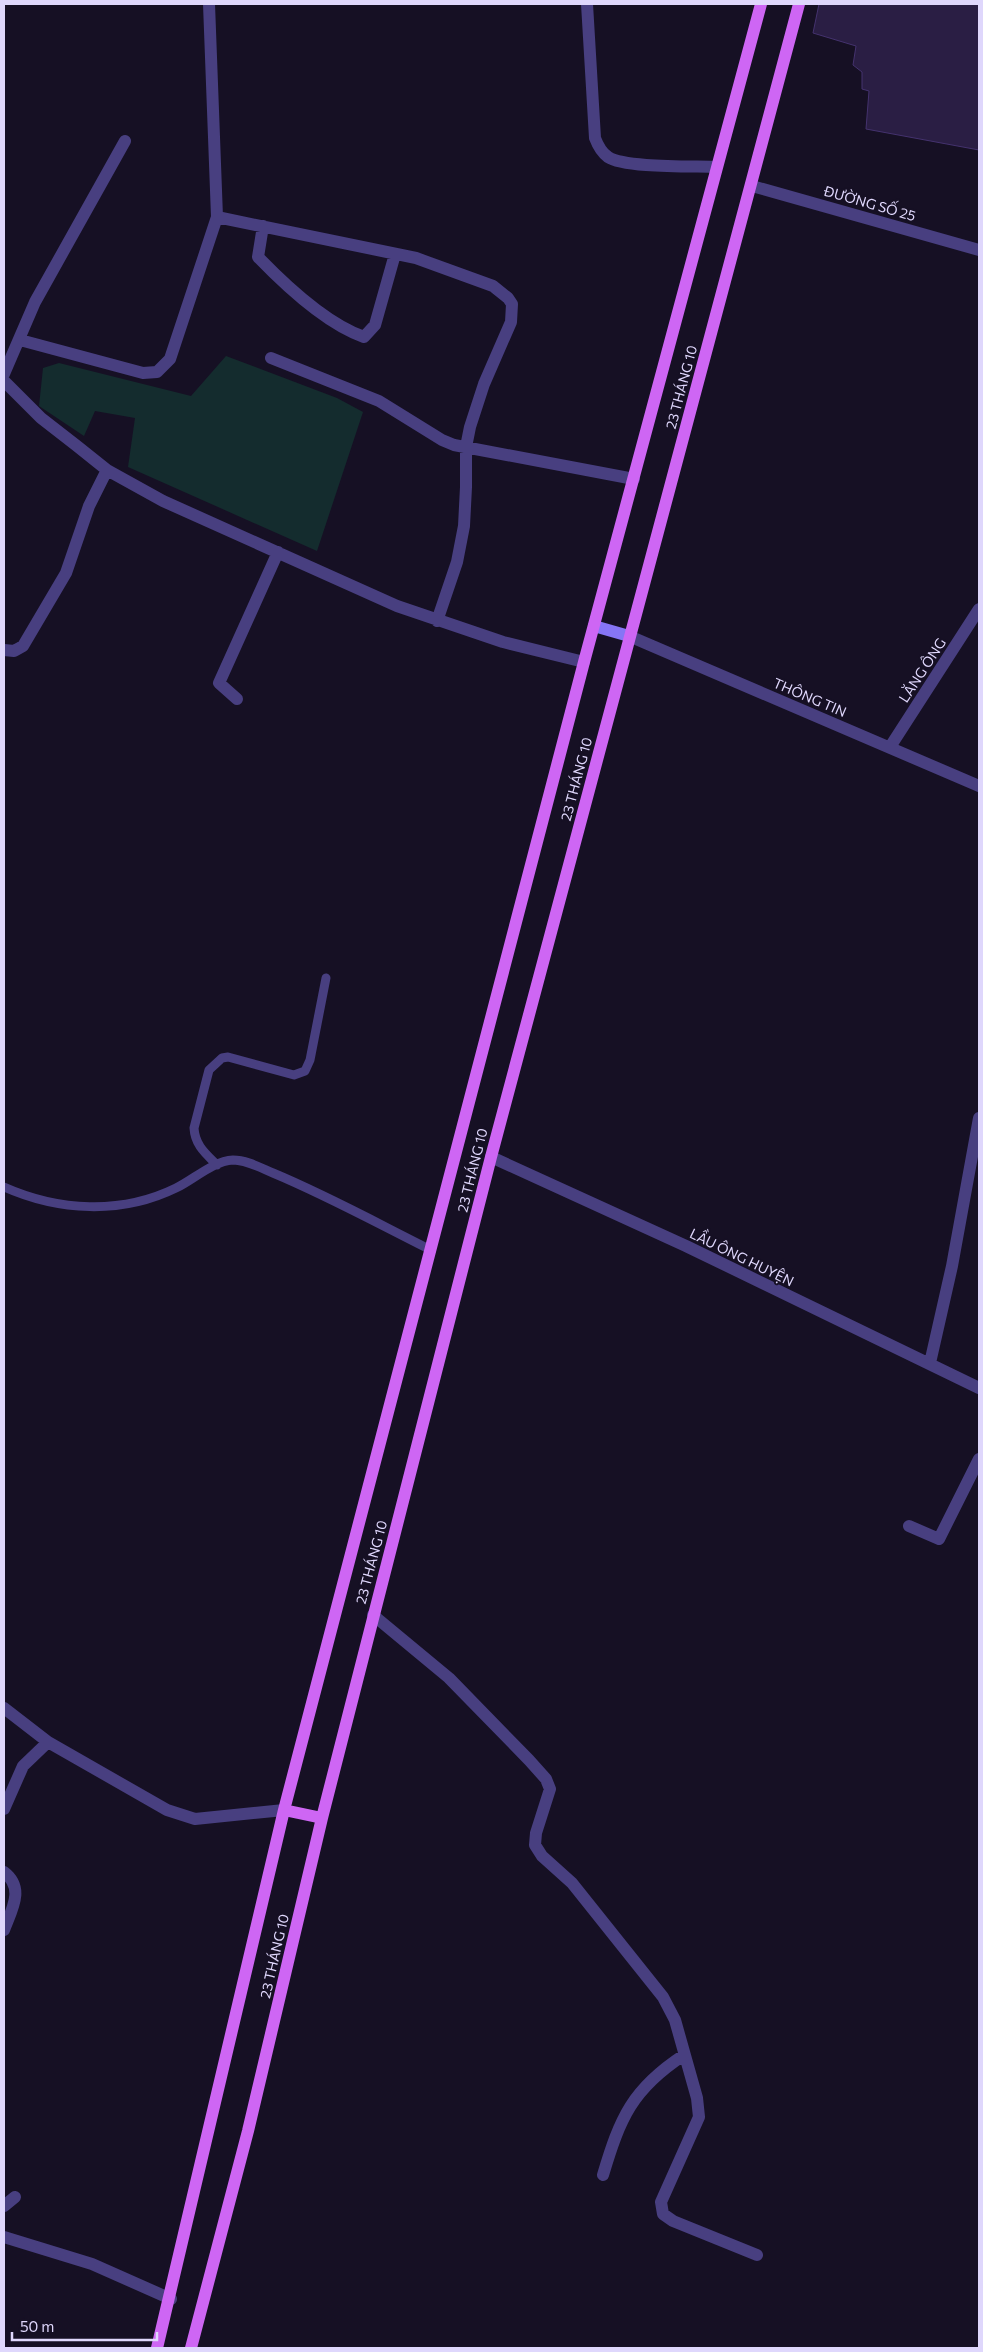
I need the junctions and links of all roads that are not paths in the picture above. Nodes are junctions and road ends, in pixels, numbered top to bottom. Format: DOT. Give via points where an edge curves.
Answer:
graph roads {
  1 [pos="209,4"];
  2 [pos="587,4"];
  3 [pos="760,4"];
  4 [pos="799,4"];
  5 [pos="125,141"];
  6 [pos="716,167"];
  7 [pos="752,186"];
  8 [pos="217,217"];
  9 [pos="263,226"];
  10 [pos="979,250"];
  11 [pos="394,254"];
  12 [pos="20,340"];
  13 [pos="271,358"];
  14 [pos="4,374"];
  15 [pos="4,380"];
  16 [pos="466,447"];
  17 [pos="107,470"];
  18 [pos="634,479"];
  19 [pos="278,552"];
  20 [pos="978,616"];
  21 [pos="437,621"];
  22 [pos="594,626"];
  23 [pos="629,636"];
  24 [pos="4,650"];
  25 [pos="584,662"];
  26 [pos="237,699"];
  27 [pos="890,747"];
  28 [pos="979,786"];
  29 [pos="326,978"];
  30 [pos="979,1118"];
  31 [pos="491,1156"];
  32 [pos="217,1165"];
  33 [pos="4,1187"];
  34 [pos="429,1249"];
  35 [pos="930,1363"];
  36 [pos="979,1388"];
  37 [pos="979,1459"];
  38 [pos="909,1526"];
  39 [pos="373,1615"];
  40 [pos="4,1708"];
  41 [pos="48,1742"];
  42 [pos="4,1809"];
  43 [pos="284,1810"];
  44 [pos="322,1818"];
  45 [pos="4,1872"];
  46 [pos="4,1930"];
  47 [pos="684,2055"];
  48 [pos="603,2175"];
  49 [pos="15,2197"];
  50 [pos="4,2206"];
  51 [pos="4,2237"];
  52 [pos="757,2255"];
  53 [pos="170,2299"];
  54 [pos="158,2348"];
  55 [pos="191,2348"];
  1 -- 8 [label="street"];
  2 -- 6 [label="street" via="598,147 609,157 626,162"];
  3 -- 6 [label="main road, 23 THÁNG 10"];
  4 -- 7 [label="main road, 23 THÁNG 10"];
  5 -- 12 [label="street" via="35,302"];
  6 -- 18 [label="main road, 23 THÁNG 10"];
  7 -- 10 [label="street, ĐƯỜNG SỐ 25"];
  7 -- 23 [label="main road, 23 THÁNG 10"];
  8 -- 9 [label="street"];
  8 -- 12 [label="street" via="170,359 161,369 143,373"];
  9 -- 11 [label="street"];
  9 -- 11 [label="street" via="258,257 288,288 351,332 364,337 375,325"];
  11 -- 16 [label="street" via="416,258 493,286 512,304 510,322 473,413"];
  12 -- 14 [label="street"];
  13 -- 16 [label="street" via="379,401 442,440"];
  15 -- 17 [label="street" via="41,418"];
  16 -- 18 [label="street"];
  16 -- 21 [label="street" via="464,526 457,562"];
  17 -- 19 [label="street" via="163,501"];
  17 -- 24 [label="street" via="89,506 66,572 23,646 14,651"];
  18 -- 22 [label="main road, 23 THÁNG 10"];
  19 -- 21 [label="street" via="377,598"];
  19 -- 26 [label="street" via="219,683"];
  20 -- 27 [label="street, LĂNG ÔNG"];
  21 -- 25 [label="street" via="502,642"];
  22 -- 23 [label="main road"];
  22 -- 25 [label="main road, 23 THÁNG 10"];
  23 -- 27 [label="street, THÔNG TIN"];
  23 -- 31 [label="main road, 23 THÁNG 10"];
  25 -- 34 [label="main road, 23 THÁNG 10"];
  27 -- 28 [label="street, THÔNG TIN"];
  29 -- 32 [label="lane" via="305,1071 294,1075 228,1057 216,1061 209,1070 194,1136 199,1147"];
  30 -- 35 [label="street" via="952,1266"];
  31 -- 35 [label="street, LẦU ÔNG HUYỆN"];
  31 -- 39 [label="main road, 23 THÁNG 10"];
  32 -- 33 [label="lane" via="160,1195 108,1206 62,1206"];
  32 -- 34 [label="lane" via="233,1160 253,1164"];
  34 -- 43 [label="main road, 23 THÁNG 10"];
  35 -- 36 [label="street, LẦU ÔNG HUYỆN"];
  37 -- 38 [label="street" via="939,1539"];
  39 -- 44 [label="main road, 23 THÁNG 10"];
  39 -- 47 [label="street" via="450,1678 546,1778 550,1789 535,1845 542,1856 572,1883 663,1997 673,2014"];
  40 -- 41 [label="street"];
  41 -- 42 [label="street" via="23,1766"];
  41 -- 43 [label="street" via="181,1816 195,1819"];
  43 -- 44 [label="main road"];
  43 -- 53 [label="main road, 23 THÁNG 10"];
  44 -- 55 [label="main road, 23 THÁNG 10" via="248,2131"];
  45 -- 46 [label="street" via="15,1884 17,1893"];
  47 -- 48 [label="street" via="652,2078 631,2104"];
  47 -- 52 [label="street" via="697,2098 699,2117 661,2202 663,2214 672,2221"];
  49 -- 50 [label="street"];
  51 -- 53 [label="street" via="92,2264"];
  53 -- 54 [label="main road, 23 THÁNG 10"];
}
